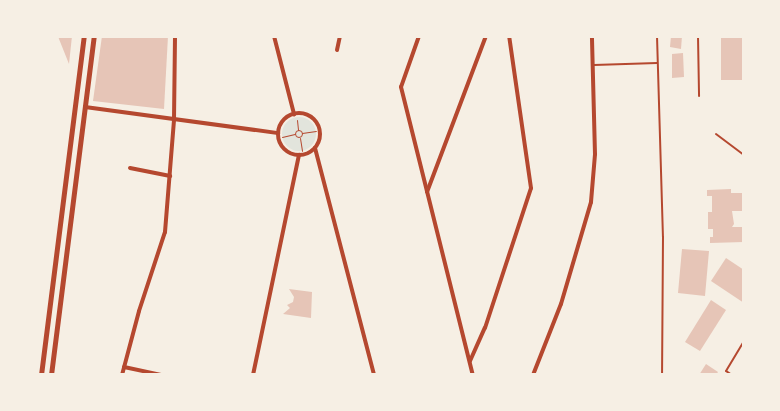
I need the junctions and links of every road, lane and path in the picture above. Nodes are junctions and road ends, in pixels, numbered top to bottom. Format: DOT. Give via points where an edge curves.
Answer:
graph roads {
  1 [pos="84,36"];
  2 [pos="94,36"];
  3 [pos="175,36"];
  4 [pos="274,36"];
  5 [pos="340,36"];
  6 [pos="419,36"];
  7 [pos="486,36"];
  8 [pos="509,36"];
  9 [pos="592,36"];
  10 [pos="657,36"];
  11 [pos="698,36"];
  12 [pos="337,50"];
  13 [pos="657,63"];
  14 [pos="592,65"];
  15 [pos="699,96"];
  16 [pos="85,107"];
  17 [pos="295,115"];
  18 [pos="174,119"];
  19 [pos="298,130"];
  20 [pos="316,131"];
  21 [pos="278,133"];
  22 [pos="302,133"];
  23 [pos="296,134"];
  24 [pos="716,134"];
  25 [pos="282,136"];
  26 [pos="300,137"];
  27 [pos="315,148"];
  28 [pos="302,151"];
  29 [pos="299,155"];
  30 [pos="744,155"];
  31 [pos="130,168"];
  32 [pos="170,176"];
  33 [pos="427,192"];
  34 [pos="744,341"];
  35 [pos="470,362"];
  36 [pos="124,367"];
  37 [pos="41,375"];
  38 [pos="51,375"];
  39 [pos="122,375"];
  40 [pos="162,375"];
  41 [pos="253,375"];
  42 [pos="374,375"];
  43 [pos="473,375"];
  44 [pos="533,375"];
  45 [pos="662,375"];
  46 [pos="732,375"];
  1 -- 37 [label="street"];
  2 -- 16 [label="street"];
  3 -- 18 [label="street"];
  4 -- 17 [label="street"];
  5 -- 12 [label="street"];
  6 -- 33 [label="street" via="401,87"];
  7 -- 33 [label="street"];
  8 -- 35 [label="street" via="531,188 485,328"];
  9 -- 14 [label="street"];
  10 -- 13 [label="lane"];
  11 -- 15 [label="lane"];
  13 -- 14 [label="lane"];
  13 -- 45 [label="lane" via="663,237"];
  14 -- 44 [label="street" via="594,154 591,202 561,304"];
  16 -- 18 [label="street"];
  16 -- 38 [label="street"];
  17 -- 19 [label="path"];
  17 -- 21 [label="street" via="283,121"];
  17 -- 27 [label="street" via="307,115 318,123 320,136"];
  18 -- 21 [label="street"];
  18 -- 32 [label="street"];
  19 -- 22 [label="path"];
  19 -- 23 [label="path"];
  20 -- 22 [label="path"];
  21 -- 29 [label="street" via="284,148"];
  22 -- 26 [label="path"];
  23 -- 25 [label="path"];
  23 -- 26 [label="path"];
  24 -- 30 [label="lane"];
  26 -- 28 [label="path"];
  27 -- 29 [label="street"];
  27 -- 42 [label="street"];
  29 -- 41 [label="street"];
  31 -- 32 [label="street"];
  32 -- 36 [label="street" via="162,245"];
  33 -- 35 [label="street"];
  34 -- 46 [label="lane" via="726,371"];
  35 -- 43 [label="street"];
  36 -- 39 [label="street"];
  36 -- 40 [label="street"];
}
